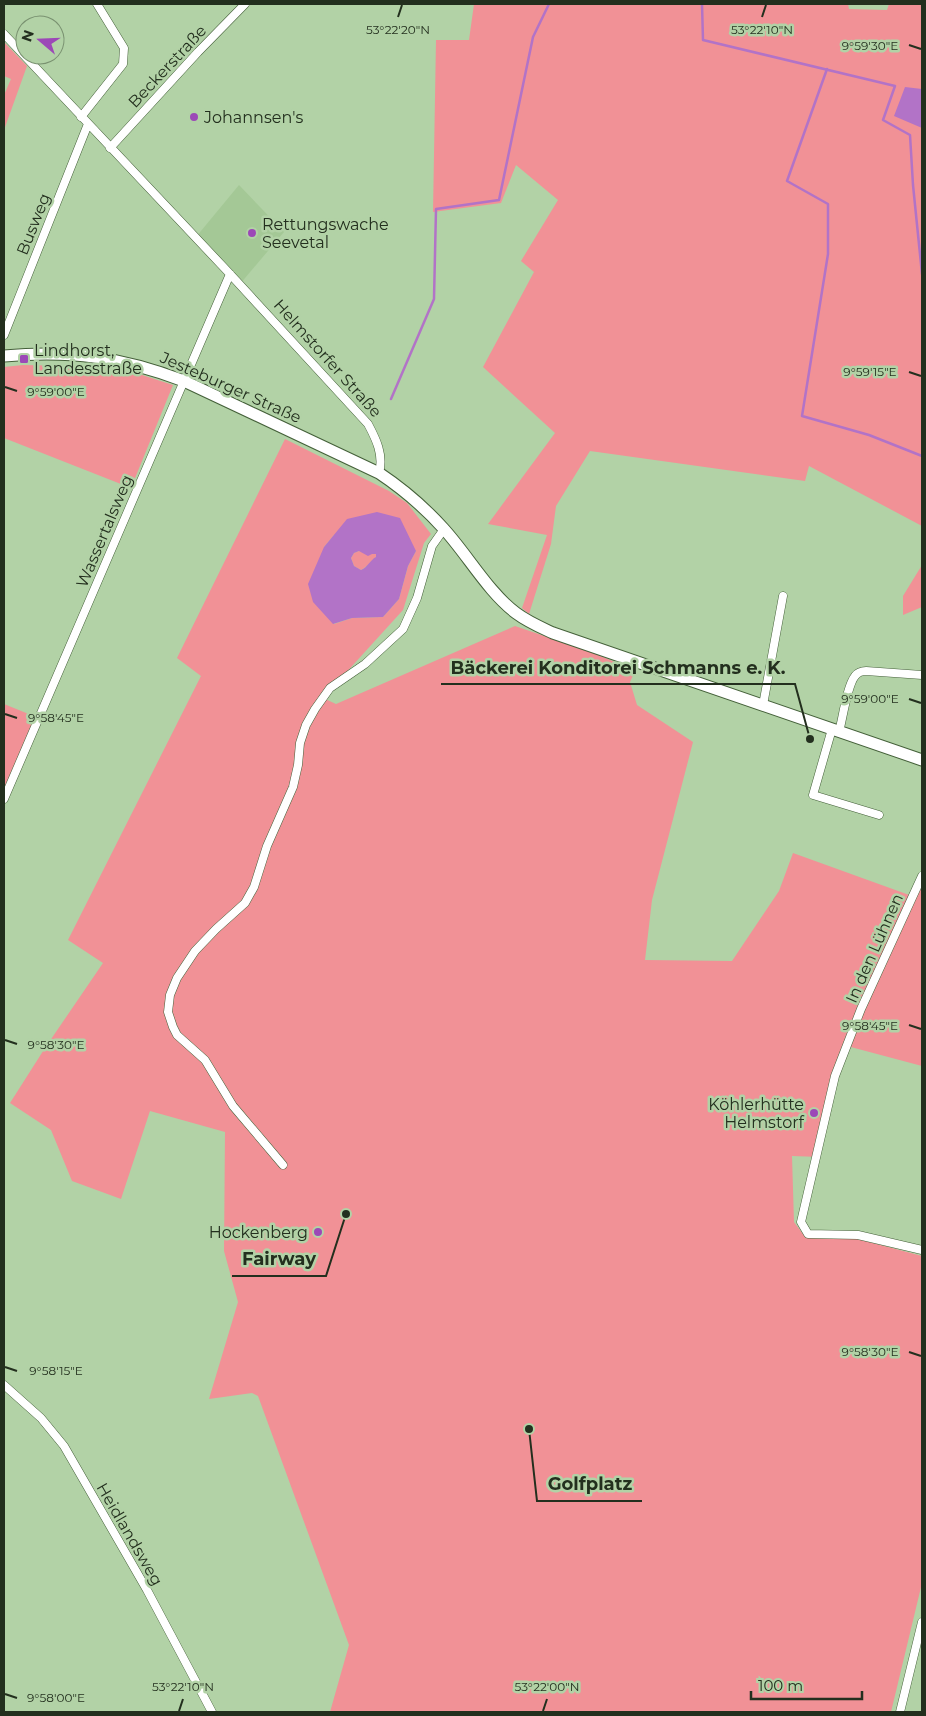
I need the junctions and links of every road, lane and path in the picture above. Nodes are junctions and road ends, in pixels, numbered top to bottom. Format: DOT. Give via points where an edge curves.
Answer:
graph roads {
  1 [pos="97,4"];
  2 [pos="245,4"];
  3 [pos="4,34"];
  4 [pos="81,116"];
  5 [pos="88,124"];
  6 [pos="110,148"];
  7 [pos="230,274"];
  8 [pos="4,335"];
  9 [pos="4,356"];
  10 [pos="184,381"];
  11 [pos="379,473"];
  12 [pos="444,529"];
  13 [pos="783,596"];
  14 [pos="922,675"];
  15 [pos="763,705"];
  16 [pos="836,730"];
  17 [pos="922,760"];
  18 [pos="4,799"];
  19 [pos="879,815"];
  20 [pos="922,876"];
  21 [pos="283,1166"];
  22 [pos="922,1250"];
  23 [pos="4,1384"];
  24 [pos="922,1622"];
  25 [pos="920,1638"];
  26 [pos="212,1712"];
  27 [pos="900,1712"];
  1 -- 4 [label="street" via="124,48 123,64"];
  2 -- 6 [label="street, Beckerstraße"];
  3 -- 4 [label="street, Helmstorfer Straße"];
  4 -- 5 [label="street, Helmstorfer Straße"];
  5 -- 6 [label="street, Helmstorfer Straße"];
  5 -- 8 [label="street, Busweg"];
  6 -- 7 [label="street, Helmstorfer Straße"];
  7 -- 10 [label="street, Wassertalsweg"];
  7 -- 11 [label="street, Helmstorfer Straße" via="368,424 377,441"];
  9 -- 10 [label="main road, Jesteburger Straße" via="92,356 124,361"];
  10 -- 11 [label="main road, Jesteburger Straße"];
  10 -- 18 [label="street, Wassertalsweg"];
  11 -- 12 [label="main road" via="418,501"];
  12 -- 15 [label="main road" via="500,598 532,624"];
  12 -- 21 [label="street" via="432,546 417,598 403,629 365,664 330,688 314,709 300,743 293,787 267,846 254,887 245,903 195,951 170,995 168,1012 177,1035 205,1060 232,1106"];
  13 -- 15 [label="street"];
  14 -- 16 [label="street" via="858,673"];
  15 -- 16 [label="main road"];
  16 -- 17 [label="main road"];
  16 -- 19 [label="street" via="813,795"];
  20 -- 22 [label="street, In den Lühnen" via="861,1008 835,1076 801,1222 808,1234 858,1235"];
  23 -- 26 [label="street, Heidlandsweg" via="41,1418 64,1446 147,1590"];
  24 -- 25 [label="street"];
  25 -- 27 [label="street"];
}
